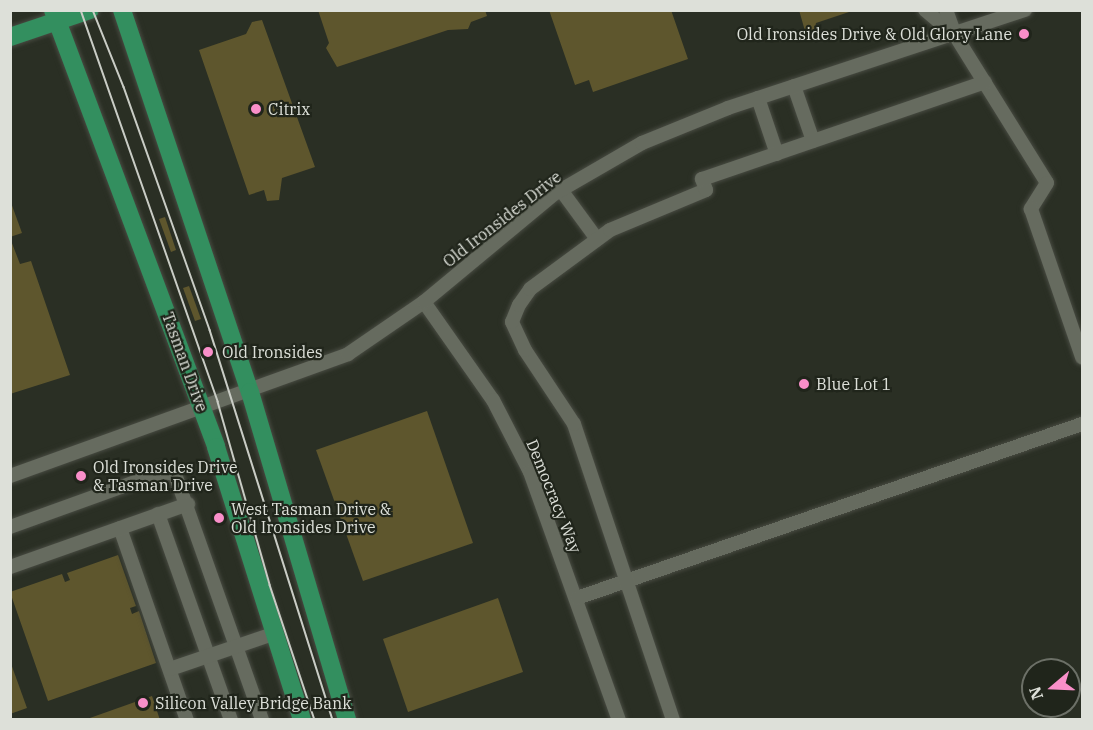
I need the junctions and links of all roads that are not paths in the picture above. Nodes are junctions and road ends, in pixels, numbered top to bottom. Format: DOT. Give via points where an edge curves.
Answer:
graph roads {
  1 [pos="90,10"];
  2 [pos="122,10"];
  3 [pos="926,10"];
  4 [pos="946,10"];
  5 [pos="1025,10"];
  6 [pos="55,16"];
  7 [pos="955,35"];
  8 [pos="10,37"];
  9 [pos="985,82"];
  10 [pos="794,86"];
  11 [pos="758,98"];
  12 [pos="813,141"];
  13 [pos="777,154"];
  14 [pos="561,190"];
  15 [pos="597,239"];
  16 [pos="424,302"];
  17 [pos="1083,357"];
  18 [pos="250,392"];
  19 [pos="202,408"];
  20 [pos="1083,424"];
  21 [pos="10,476"];
  22 [pos="188,504"];
  23 [pos="158,514"];
  24 [pos="10,527"];
  25 [pos="120,528"];
  26 [pos="10,567"];
  27 [pos="626,580"];
  28 [pos="577,598"];
  29 [pos="273,634"];
  30 [pos="236,646"];
  31 [pos="209,656"];
  32 [pos="170,669"];
  33 [pos="187,720"];
  34 [pos="231,720"];
  35 [pos="262,720"];
  36 [pos="302,720"];
  37 [pos="347,720"];
  38 [pos="618,720"];
  39 [pos="673,720"];
  1 -- 6 [label="main road"];
  2 -- 18 [label="main road"];
  3 -- 7 [label="street"];
  4 -- 7 [label="street"];
  5 -- 7 [label="street, Old Ironsides Drive"];
  6 -- 8 [label="main road"];
  6 -- 19 [label="main road, Tasman Drive"];
  7 -- 9 [label="street"];
  7 -- 10 [label="street, Old Ironsides Drive"];
  9 -- 12 [label="street"];
  9 -- 17 [label="street" via="1047,183 1031,209"];
  10 -- 11 [label="street, Old Ironsides Drive"];
  10 -- 12 [label="street"];
  11 -- 13 [label="street"];
  11 -- 14 [label="street, Old Ironsides Drive" via="642,143"];
  12 -- 13 [label="street"];
  13 -- 15 [label="street" via="702,179 706,190 642,215"];
  14 -- 15 [label="street"];
  14 -- 16 [label="street, Old Ironsides Drive"];
  15 -- 27 [label="street" via="530,289 512,322 525,350 574,424"];
  16 -- 18 [label="street, Old Ironsides Drive" via="348,354"];
  16 -- 28 [label="street, Democracy Way" via="497,408 530,472"];
  18 -- 19 [label="street, Old Ironsides Drive"];
  18 -- 37 [label="main road"];
  19 -- 21 [label="street, Old Ironsides Drive"];
  19 -- 29 [label="main road, Tasman Drive"];
  20 -- 27 [label="street"];
  22 -- 23 [label="street"];
  22 -- 24 [label="street" via="175,474 163,472"];
  22 -- 30 [label="street"];
  23 -- 25 [label="street"];
  23 -- 31 [label="street"];
  25 -- 26 [label="street"];
  25 -- 32 [label="street"];
  27 -- 28 [label="street"];
  27 -- 39 [label="street"];
  28 -- 38 [label="street, Democracy Way"];
  29 -- 30 [label="street"];
  29 -- 36 [label="main road, Tasman Drive"];
  30 -- 31 [label="street"];
  30 -- 35 [label="street"];
  31 -- 32 [label="street"];
  31 -- 34 [label="street"];
  32 -- 33 [label="street"];
}
